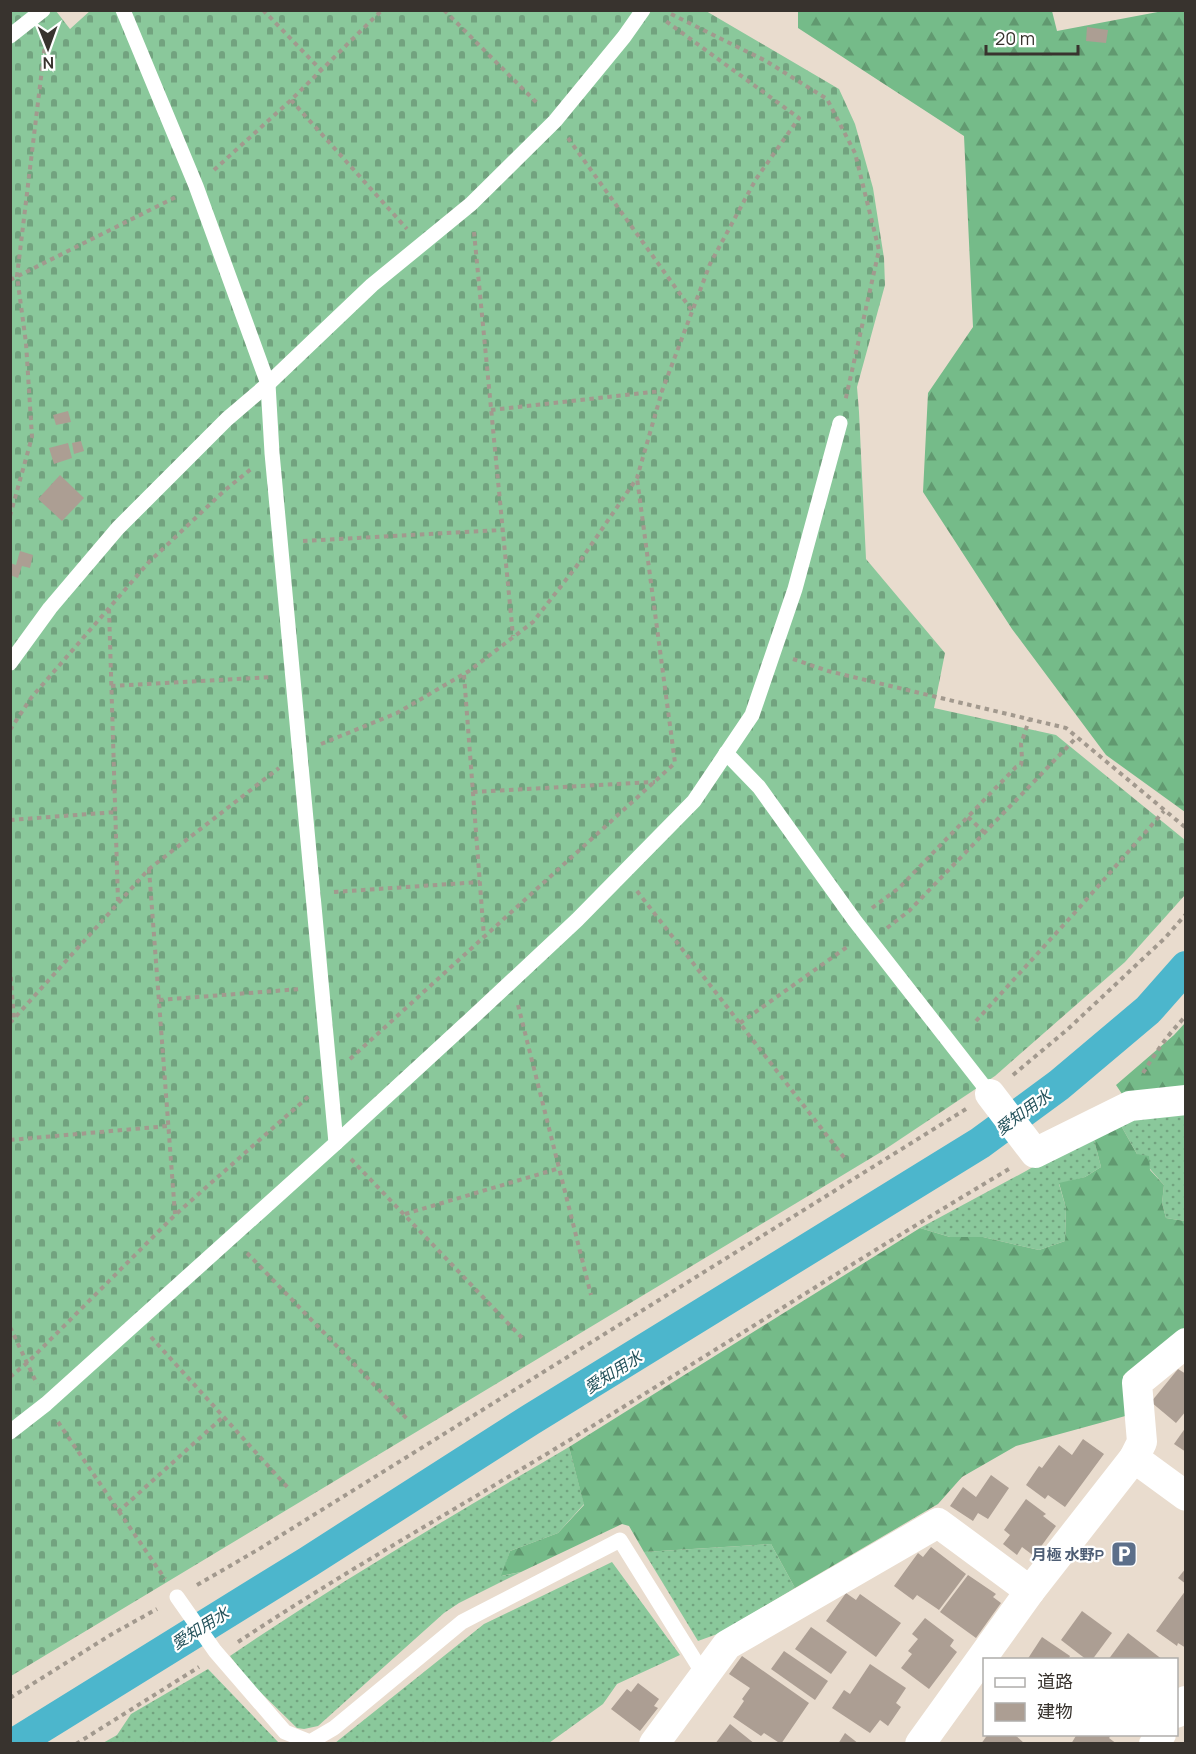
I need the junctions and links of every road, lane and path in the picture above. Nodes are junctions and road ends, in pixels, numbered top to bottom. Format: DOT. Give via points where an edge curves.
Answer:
graph roads {
  1 [pos="43,10"];
  2 [pos="123,10"];
  3 [pos="263,10"];
  4 [pos="444,10"];
  5 [pos="643,10"];
  6 [pos="671,14"];
  7 [pos="660,17"];
  8 [pos="46,34"];
  9 [pos="10,36"];
  10 [pos="321,70"];
  11 [pos="291,100"];
  12 [pos="555,121"];
  13 [pos="471,204"];
  14 [pos="421,245"];
  15 [pos="693,312"];
  16 [pos="268,384"];
  17 [pos="662,391"];
  18 [pos="491,410"];
  19 [pos="840,423"];
  20 [pos="272,453"];
  21 [pos="637,478"];
  22 [pos="10,516"];
  23 [pos="503,530"];
  24 [pos="280,542"];
  25 [pos="109,608"];
  26 [pos="513,637"];
  27 [pos="774,653"];
  28 [pos="10,663"];
  29 [pos="464,674"];
  30 [pos="293,675"];
  31 [pos="111,686"];
  32 [pos="1029,720"];
  33 [pos="10,730"];
  34 [pos="1077,738"];
  35 [pos="300,752"];
  36 [pos="726,753"];
  37 [pos="655,782"];
  38 [pos="473,792"];
  39 [pos="1164,811"];
  40 [pos="116,812"];
  41 [pos="968,817"];
  42 [pos="10,820"];
  43 [pos="1185,828"];
  44 [pos="985,833"];
  45 [pos="148,869"];
  46 [pos="623,873"];
  47 [pos="480,882"];
  48 [pos="313,893"];
  49 [pos="118,902"];
  50 [pos="1185,914"];
  51 [pos="855,921"];
  52 [pos="484,937"];
  53 [pos="867,938"];
  54 [pos="10,969"];
  55 [pos="11,973"];
  56 [pos="511,981"];
  57 [pos="322,987"];
  58 [pos="159,1000"];
  59 [pos="1185,1016"];
  60 [pos="12,1021"];
  61 [pos="976,1021"];
  62 [pos="740,1023"];
  63 [pos="330,1077"];
  64 [pos="990,1094"];
  65 [pos="1185,1101"];
  66 [pos="1130,1106"];
  67 [pos="168,1126"];
  68 [pos="10,1140"];
  69 [pos="336,1143"];
  70 [pos="1035,1153"];
  71 [pos="846,1160"];
  72 [pos="560,1168"];
  73 [pos="404,1214"];
  74 [pos="175,1215"];
  75 [pos="232,1237"];
  76 [pos="591,1295"];
  77 [pos="137,1322"];
  78 [pos="10,1327"];
  79 [pos="524,1339"];
  80 [pos="1185,1343"];
  81 [pos="27,1363"];
  82 [pos="10,1377"];
  83 [pos="46,1404"];
  84 [pos="223,1417"];
  85 [pos="409,1421"];
  86 [pos="10,1432"];
  87 [pos="1134,1458"];
  88 [pos="290,1490"];
  89 [pos="1185,1496"];
  90 [pos="118,1512"];
  91 [pos="1030,1591"];
  92 [pos="177,1597"];
  93 [pos="216,1653"];
  94 [pos="704,1675"];
  95 [pos="10,1698"];
  96 [pos="76,1743"];
  97 [pos="654,1743"];
  98 [pos="920,1743"];
  1 -- 9 [label="lane"];
  2 -- 16 [label="lane" via="196,186"];
  3 -- 10 [label="path"];
  4 -- 12 [label="path"];
  5 -- 12 [label="lane"];
  6 -- 19 [label="path" via="766,61 827,99 855,153 879,250"];
  7 -- 15 [label="path" via="799,118 756,179 710,264"];
  8 -- 22 [label="path" via="17,276 32,437"];
  11 -- 14 [label="path"];
  12 -- 13 [label="lane"];
  12 -- 15 [label="path"];
  13 -- 14 [label="lane"];
  13 -- 18 [label="path"];
  14 -- 16 [label="lane" via="372,285"];
  15 -- 17 [label="path"];
  16 -- 20 [label="lane"];
  16 -- 28 [label="lane" via="118,528 50,608"];
  17 -- 18 [label="path"];
  17 -- 21 [label="path"];
  18 -- 23 [label="path"];
  19 -- 27 [label="lane"];
  20 -- 24 [label="lane"];
  20 -- 25 [label="path" via="224,491 157,554"];
  21 -- 26 [label="path" via="576,567 532,622"];
  21 -- 37 [label="path" via="675,763"];
  23 -- 24 [label="path"];
  23 -- 26 [label="path"];
  24 -- 30 [label="lane"];
  25 -- 31 [label="path"];
  25 -- 33 [label="path" via="31,698"];
  26 -- 29 [label="path"];
  27 -- 32 [label="path" via="828,671"];
  27 -- 36 [label="lane" via="752,715"];
  29 -- 35 [label="path" via="397,713"];
  29 -- 38 [label="path"];
  30 -- 31 [label="path"];
  30 -- 35 [label="lane"];
  31 -- 40 [label="path"];
  32 -- 34 [label="path" via="1066,728"];
  32 -- 41 [label="path" via="1021,744 1020,765"];
  34 -- 39 [label="path"];
  34 -- 44 [label="path"];
  35 -- 45 [label="path"];
  35 -- 48 [label="lane"];
  36 -- 46 [label="lane" via="694,801"];
  36 -- 51 [label="lane" via="759,788"];
  37 -- 38 [label="path"];
  37 -- 52 [label="path"];
  38 -- 47 [label="path"];
  39 -- 43 [label="path"];
  39 -- 61 [label="path"];
  40 -- 42 [label="path"];
  40 -- 49 [label="path"];
  41 -- 44 [label="path"];
  41 -- 51 [label="path" via="899,888"];
  44 -- 53 [label="path" via="909,911"];
  45 -- 49 [label="path"];
  45 -- 58 [label="path"];
  46 -- 56 [label="lane"];
  46 -- 62 [label="path"];
  47 -- 48 [label="path"];
  47 -- 52 [label="path"];
  48 -- 57 [label="lane"];
  49 -- 60 [label="path"];
  50 -- 64 [label="path" via="1165,938 1068,1029"];
  51 -- 53 [label="lane"];
  52 -- 63 [label="path"];
  53 -- 62 [label="path"];
  53 -- 64 [label="lane"];
  54 -- 55 [label="path"];
  55 -- 60 [label="path"];
  56 -- 69 [label="lane"];
  56 -- 72 [label="path"];
  57 -- 58 [label="path"];
  57 -- 63 [label="lane"];
  58 -- 67 [label="path"];
  59 -- 66 [label="path" via="1159,1047 1132,1093"];
  62 -- 71 [label="path"];
  63 -- 69 [label="lane"];
  63 -- 74 [label="path"];
  64 -- 70 [label="street"];
  64 -- 92 [label="path"];
  65 -- 66 [label="street"];
  66 -- 70 [label="street"];
  67 -- 68 [label="path"];
  67 -- 74 [label="path"];
  69 -- 73 [label="path"];
  69 -- 75 [label="lane"];
  70 -- 93 [label="path" via="568,1442"];
  72 -- 73 [label="path"];
  72 -- 76 [label="path"];
  73 -- 79 [label="path"];
  74 -- 81 [label="path"];
  75 -- 77 [label="lane"];
  75 -- 85 [label="path"];
  77 -- 83 [label="lane"];
  77 -- 84 [label="path"];
  78 -- 81 [label="path"];
  80 -- 87 [label="street" via="1137,1383 1142,1442"];
  81 -- 82 [label="path"];
  81 -- 83 [label="path"];
  83 -- 86 [label="lane"];
  83 -- 90 [label="path"];
  84 -- 88 [label="path"];
  84 -- 90 [label="path"];
  87 -- 89 [label="street"];
  87 -- 91 [label="street"];
  90 -- 92 [label="path"];
  91 -- 94 [label="street" via="938,1522 727,1645"];
  91 -- 98 [label="street"];
  92 -- 93 [label="lane"];
  92 -- 95 [label="path"];
  93 -- 94 [label="lane" via="285,1732 310,1742 334,1728 462,1622 620,1540"];
  93 -- 96 [label="path"];
  94 -- 97 [label="street"];
}
